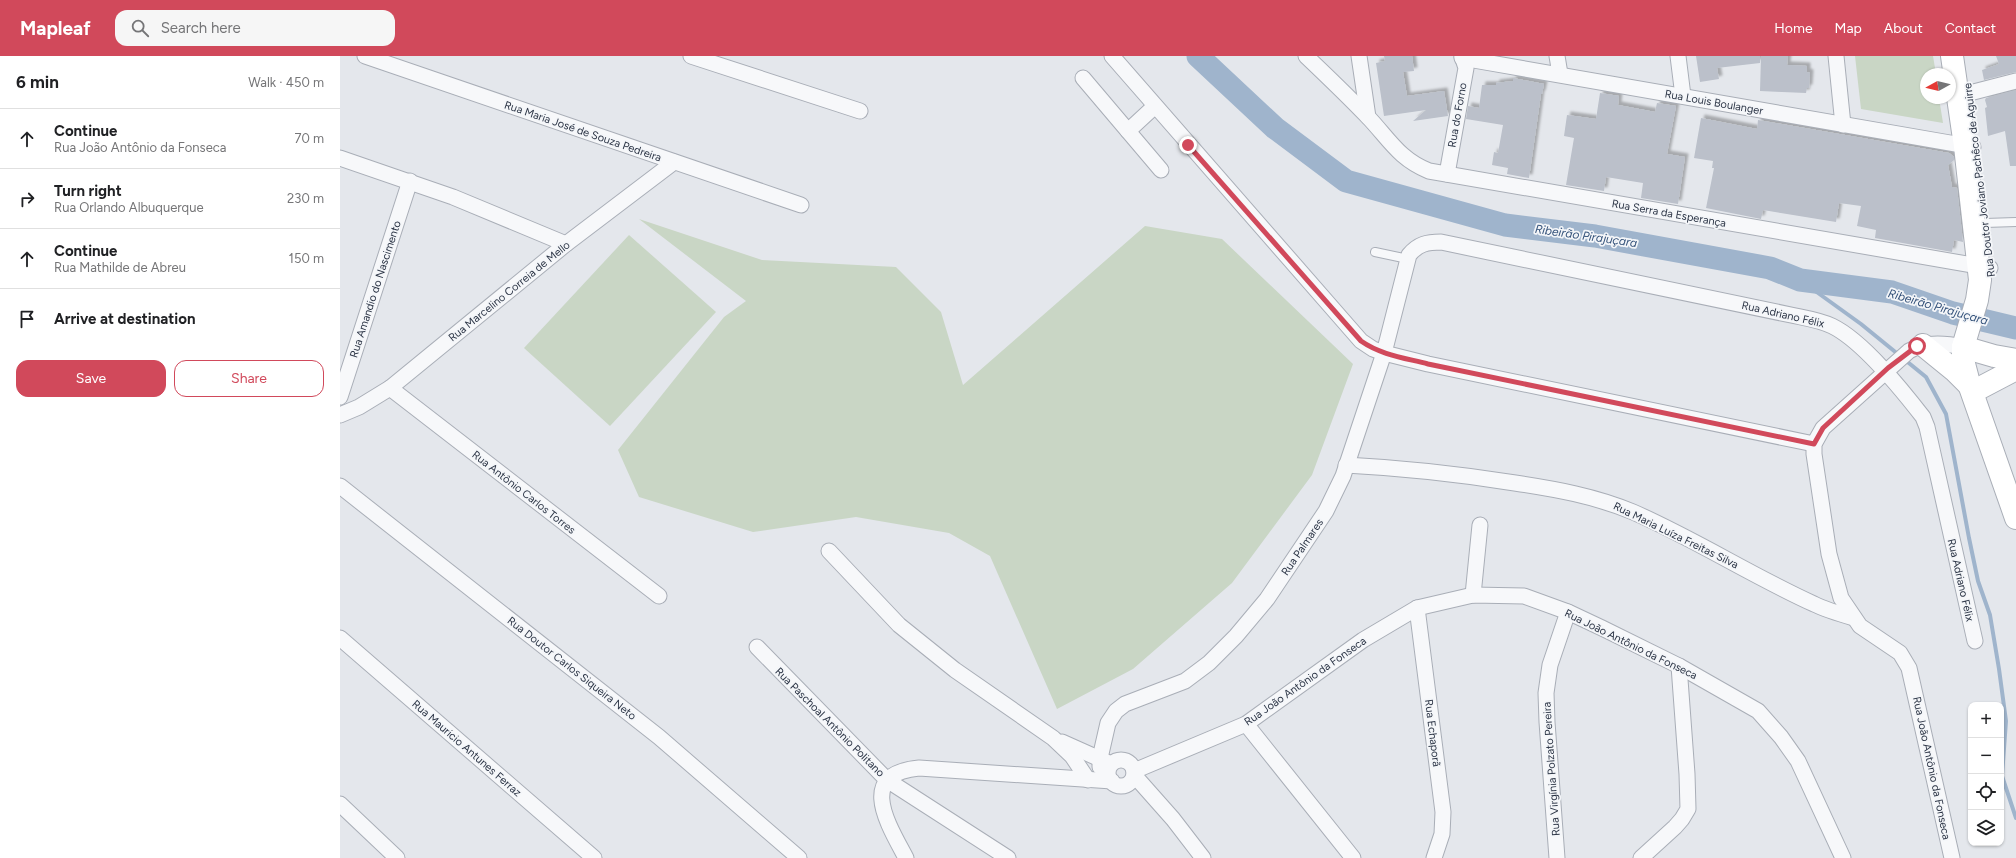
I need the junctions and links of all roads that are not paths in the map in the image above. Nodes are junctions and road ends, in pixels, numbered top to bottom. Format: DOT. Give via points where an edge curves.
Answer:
graph roads {
  1 [pos="365,56"];
  2 [pos="691,56"];
  3 [pos="1112,56"];
  4 [pos="1306,56"];
  5 [pos="1359,56"];
  6 [pos="1557,56"];
  7 [pos="1678,56"];
  8 [pos="1836,56"];
  9 [pos="1952,56"];
  10 [pos="1964,56"];
  11 [pos="1462,57"];
  12 [pos="1560,74"];
  13 [pos="1083,78"];
  14 [pos="2016,81"];
  15 [pos="1683,96"];
  16 [pos="1964,96"];
  17 [pos="1155,106"];
  18 [pos="860,110"];
  19 [pos="1368,117"];
  20 [pos="1843,125"];
  21 [pos="1128,131"];
  22 [pos="1971,147"];
  23 [pos="340,158"];
  24 [pos="674,162"];
  25 [pos="1161,170"];
  26 [pos="1447,174"];
  27 [pos="410,182"];
  28 [pos="801,205"];
  29 [pos="2016,222"];
  30 [pos="1985,223"];
  31 [pos="566,244"];
  32 [pos="1375,252"];
  33 [pos="1408,257"];
  34 [pos="1984,268"];
  35 [pos="1971,340"];
  36 [pos="1922,349"];
  37 [pos="1384,353"];
  38 [pos="2016,360"];
  39 [pos="2016,369"];
  40 [pos="1886,370"];
  41 [pos="390,388"];
  42 [pos="1975,392"];
  43 [pos="340,397"];
  44 [pos="340,415"];
  45 [pos="1814,444"];
  46 [pos="1346,465"];
  47 [pos="340,486"];
  48 [pos="2016,518"];
  49 [pos="1480,524"];
  50 [pos="829,551"];
  51 [pos="1473,595"];
  52 [pos="659,596"];
  53 [pos="1417,608"];
  54 [pos="1568,612"];
  55 [pos="1854,618"];
  56 [pos="340,638"];
  57 [pos="1975,641"];
  58 [pos="757,647"];
  59 [pos="1679,666"];
  60 [pos="1246,724"];
  61 [pos="1053,738"];
  62 [pos="1117,770"];
  63 [pos="1085,774"];
  64 [pos="888,780"];
  65 [pos="340,804"];
  66 [pos="397,858"];
  67 [pos="594,858"];
  68 [pos="799,858"];
  69 [pos="906,858"];
  70 [pos="1008,858"];
  71 [pos="1203,858"];
  72 [pos="1353,858"];
  73 [pos="1434,858"];
  74 [pos="1557,858"];
  75 [pos="1640,858"];
  76 [pos="1843,858"];
  77 [pos="1952,858"];
  1 -- 24 [label="street, Rua Maria José de Souza Pedreira"];
  2 -- 18 [label="street"];
  3 -- 17 [label="street"];
  4 -- 19 [label="street, Rua Serra da Esperança"];
  5 -- 19 [label="street"];
  6 -- 12 [label="street"];
  7 -- 15 [label="street"];
  8 -- 20 [label="street"];
  9 -- 16 [label="main road, Rua Doutor Joviano Pachêco de Aguirre"];
  10 -- 16 [label="main road, Rua Doutor Joviano Pachêco de Aguirre"];
  11 -- 12 [label="street, Rua Louis Boulanger"];
  11 -- 26 [label="street, Rua do Forno" via="1466,68"];
  12 -- 15 [label="street, Rua Louis Boulanger"];
  13 -- 21 [label="street"];
  14 -- 16 [label="street"];
  15 -- 20 [label="street, Rua Louis Boulanger"];
  16 -- 22 [label="main road, Rua Doutor Joviano Pachêco de Aguirre"];
  17 -- 21 [label="street"];
  17 -- 37 [label="street" via="1361,341"];
  19 -- 26 [label="street, Rua Serra da Esperança" via="1404,157 1416,165"];
  20 -- 22 [label="street, Rua Louis Boulanger"];
  21 -- 25 [label="street"];
  22 -- 30 [label="main road, Rua Doutor Joviano Pachêco de Aguirre"];
  22 -- 34 [label="main road, Rua Doutor Joviano Pachêco de Aguirre"];
  23 -- 27 [label="street"];
  24 -- 28 [label="street, Rua Maria José de Souza Pedreira"];
  24 -- 31 [label="street, Rua Marcelino Correia de Mello"];
  26 -- 34 [label="street, Rua Serra da Esperança"];
  27 -- 31 [label="street"];
  27 -- 43 [label="street, Rua Amandio do Nascimento"];
  29 -- 30 [label="lane"];
  30 -- 34 [label="main road, Rua Doutor Joviano Pachêco de Aguirre"];
  31 -- 41 [label="street, Rua Marcelino Correia de Mello"];
  32 -- 33 [label="lane"];
  33 -- 37 [label="street, Rua Palmares"];
  33 -- 40 [label="street, Rua Adriano Félix" via="1414,248 1421,244 1441,242 1819,322 1833,326 1849,337"];
  34 -- 35 [label="main road, Rua Doutor Joviano Pachêco de Aguirre" via="1980,280 1983,302"];
  35 -- 36 [label="street"];
  35 -- 38 [label="main road"];
  35 -- 42 [label="main road"];
  36 -- 40 [label="street"];
  36 -- 42 [label="main road" via="1956,371"];
  37 -- 45 [label="street"];
  37 -- 46 [label="street, Rua Palmares"];
  39 -- 42 [label="main road"];
  40 -- 45 [label="street" via="1823,428"];
  40 -- 57 [label="street, Rua Adriano Félix" via="1923,417 1927,427"];
  41 -- 44 [label="street, Rua Marcelino Correia de Mello"];
  41 -- 52 [label="street, Rua Antônio Carlos Torres"];
  42 -- 48 [label="main road"];
  45 -- 55 [label="street, Rua João Antônio da Fonseca" via="1829,554 1841,598"];
  46 -- 55 [label="street, Rua Maria Luíza Freitas Silva" via="1470,476 1601,500 1669,529 1814,604"];
  46 -- 62 [label="street, Rua Palmares" via="1326,511 1267,599 1236,636 1209,663 1185,680 1124,704 1116,711 1108,723"];
  47 -- 68 [label="street, Rua Doutor Carlos Siqueira Neto" via="659,737"];
  49 -- 51 [label="street"];
  50 -- 61 [label="street" via="899,625 955,670"];
  51 -- 53 [label="street, Rua João Antônio da Fonseca"];
  51 -- 54 [label="street, Rua João Antônio da Fonseca" via="1524,596"];
  53 -- 60 [label="street, Rua João Antônio da Fonseca" via="1363,640"];
  53 -- 73 [label="street, Rua Echaporã" via="1443,812 1442,834"];
  54 -- 59 [label="street, Rua João Antônio da Fonseca"];
  54 -- 74 [label="street, Rua Virgínia Polzato Pereira" via="1550,665 1546,693"];
  55 -- 77 [label="street, Rua João Antônio da Fonseca" via="1860,626 1900,653 1909,668"];
  56 -- 67 [label="street, Rua Mauricio Antunes Ferraz"];
  58 -- 64 [label="street, Rua Paschoal Antônio Politano"];
  59 -- 75 [label="street" via="1688,809 1675,827"];
  59 -- 76 [label="street, Rua João Antônio da Fonseca" via="1758,711 1781,737 1798,761"];
  60 -- 62 [label="street, Rua João Antônio da Fonseca" via="1202,743"];
  60 -- 72 [label="street"];
  61 -- 62 [label="street"];
  61 -- 63 [label="street"];
  62 -- 63 [label="street, Rua João Antônio da Fonseca"];
  62 -- 71 [label="street" via="1173,819"];
  63 -- 64 [label="street, Rua João Antônio da Fonseca" via="1051,776 919,768 896,773"];
  64 -- 69 [label="street" via="881,794 882,807"];
  64 -- 70 [label="street, Rua Paschoal Antônio Politano"];
  65 -- 66 [label="street"];
}
